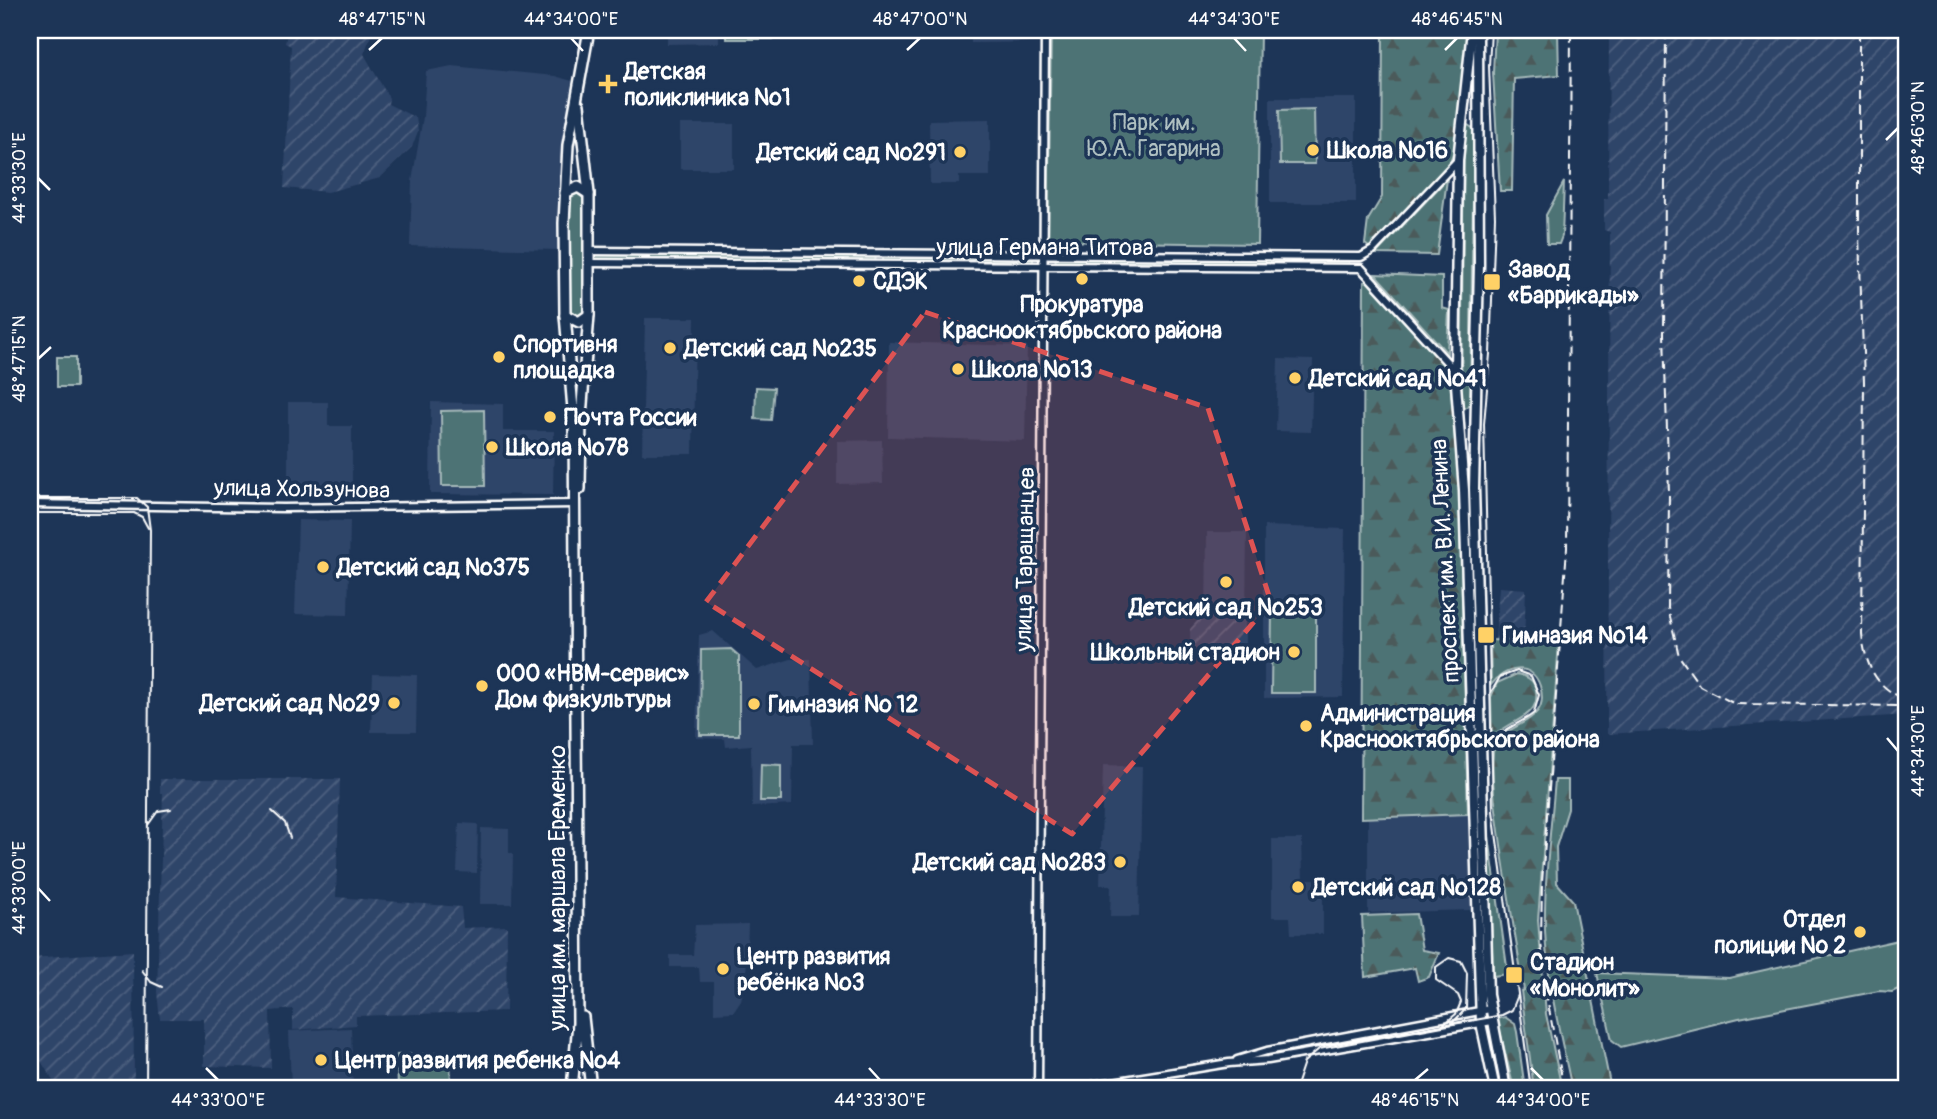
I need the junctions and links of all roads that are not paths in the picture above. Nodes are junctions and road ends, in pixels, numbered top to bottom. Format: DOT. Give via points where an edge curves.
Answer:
graph roads {
  1 [pos="589,30"];
  2 [pos="1045,30"];
  3 [pos="1472,30"];
  4 [pos="1479,30"];
  5 [pos="578,100"];
  6 [pos="1461,123"];
  7 [pos="1480,123"];
  8 [pos="1458,160"];
  9 [pos="565,193"];
  10 [pos="589,194"];
  11 [pos="589,251"];
  12 [pos="881,253"];
  13 [pos="1042,254"];
  14 [pos="589,263"];
  15 [pos="881,264"];
  16 [pos="1042,265"];
  17 [pos="565,315"];
  18 [pos="589,315"];
  19 [pos="1455,371"];
  20 [pos="1477,405"];
  21 [pos="1456,407"];
  22 [pos="30,504"];
  23 [pos="574,504"];
  24 [pos="1485,1010"];
  25 [pos="1492,1021"];
  26 [pos="1481,1023"];
  27 [pos="1228,1063"];
  28 [pos="572,1089"];
  29 [pos="591,1089"];
  30 [pos="1038,1089"];
  31 [pos="1070,1089"];
  32 [pos="1495,1089"];
  33 [pos="1506,1089"];
  1 -- 5 [label="highway, улица им. маршала Еременко"];
  2 -- 13 [label="street, улица Таращанцев"];
  3 -- 6 [label="main road, проспект им. В.И. Ленина"];
  4 -- 7 [label="main road, проспект им. В.И. Ленина"];
  5 -- 9 [label="highway, улица им. маршала Еременко" via="568,145"];
  5 -- 10 [label="highway, улица им. маршала Еременко"];
  6 -- 7 [label="main road" via="1475,119"];
  6 -- 8 [label="main road, проспект им. В.И. Ленина"];
  7 -- 20 [label="main road, проспект им. В.И. Ленина"];
  8 -- 13 [label="street, улица Германа Титова" via="1373,250 1361,257"];
  8 -- 19 [label="main road, проспект им. В.И. Ленина"];
  9 -- 10 [label="highway" via="578,187"];
  9 -- 17 [label="highway, улица им. маршала Еременко"];
  10 -- 11 [label="highway, улица им. маршала Еременко"];
  11 -- 12 [label="street, улица Германа Титова"];
  11 -- 14 [label="highway, улица им. маршала Еременко"];
  12 -- 13 [label="street, улица Германа Титова"];
  12 -- 15 [label="street"];
  13 -- 16 [label="street, улица Таращанцев"];
  14 -- 15 [label="street, улица Германа Титова"];
  14 -- 18 [label="highway, улица им. маршала Еременко"];
  15 -- 16 [label="street, улица Германа Титова"];
  16 -- 19 [label="street, улица Германа Титова" via="1361,268"];
  16 -- 30 [label="street, улица Таращанцев"];
  17 -- 18 [label="highway" via="579,322"];
  17 -- 23 [label="highway, улица им. маршала Еременко" via="574,421"];
  18 -- 29 [label="highway, улица им. маршала Еременко" via="580,504 583,1024"];
  19 -- 21 [label="main road, проспект им. В.И. Ленина"];
  20 -- 21 [label="main road" via="1462,412"];
  20 -- 24 [label="main road, проспект им. В.И. Ленина" via="1474,488"];
  21 -- 24 [label="main road, проспект им. В.И. Ленина" via="1464,490"];
  22 -- 23 [label="street, улица Хользунова" via="284,508"];
  23 -- 28 [label="highway, улица им. маршала Еременко" via="578,1023"];
  24 -- 25 [label="main road, проспект им. В.И. Ленина"];
  24 -- 26 [label="main road, проспект им. В.И. Ленина"];
  24 -- 27 [label="street" via="1267,1051"];
  25 -- 26 [label="street"];
  25 -- 33 [label="main road, проспект им. В.И. Ленина"];
  26 -- 27 [label="street"];
  26 -- 32 [label="main road, проспект им. В.И. Ленина"];
  27 -- 31 [label="street"];
}
